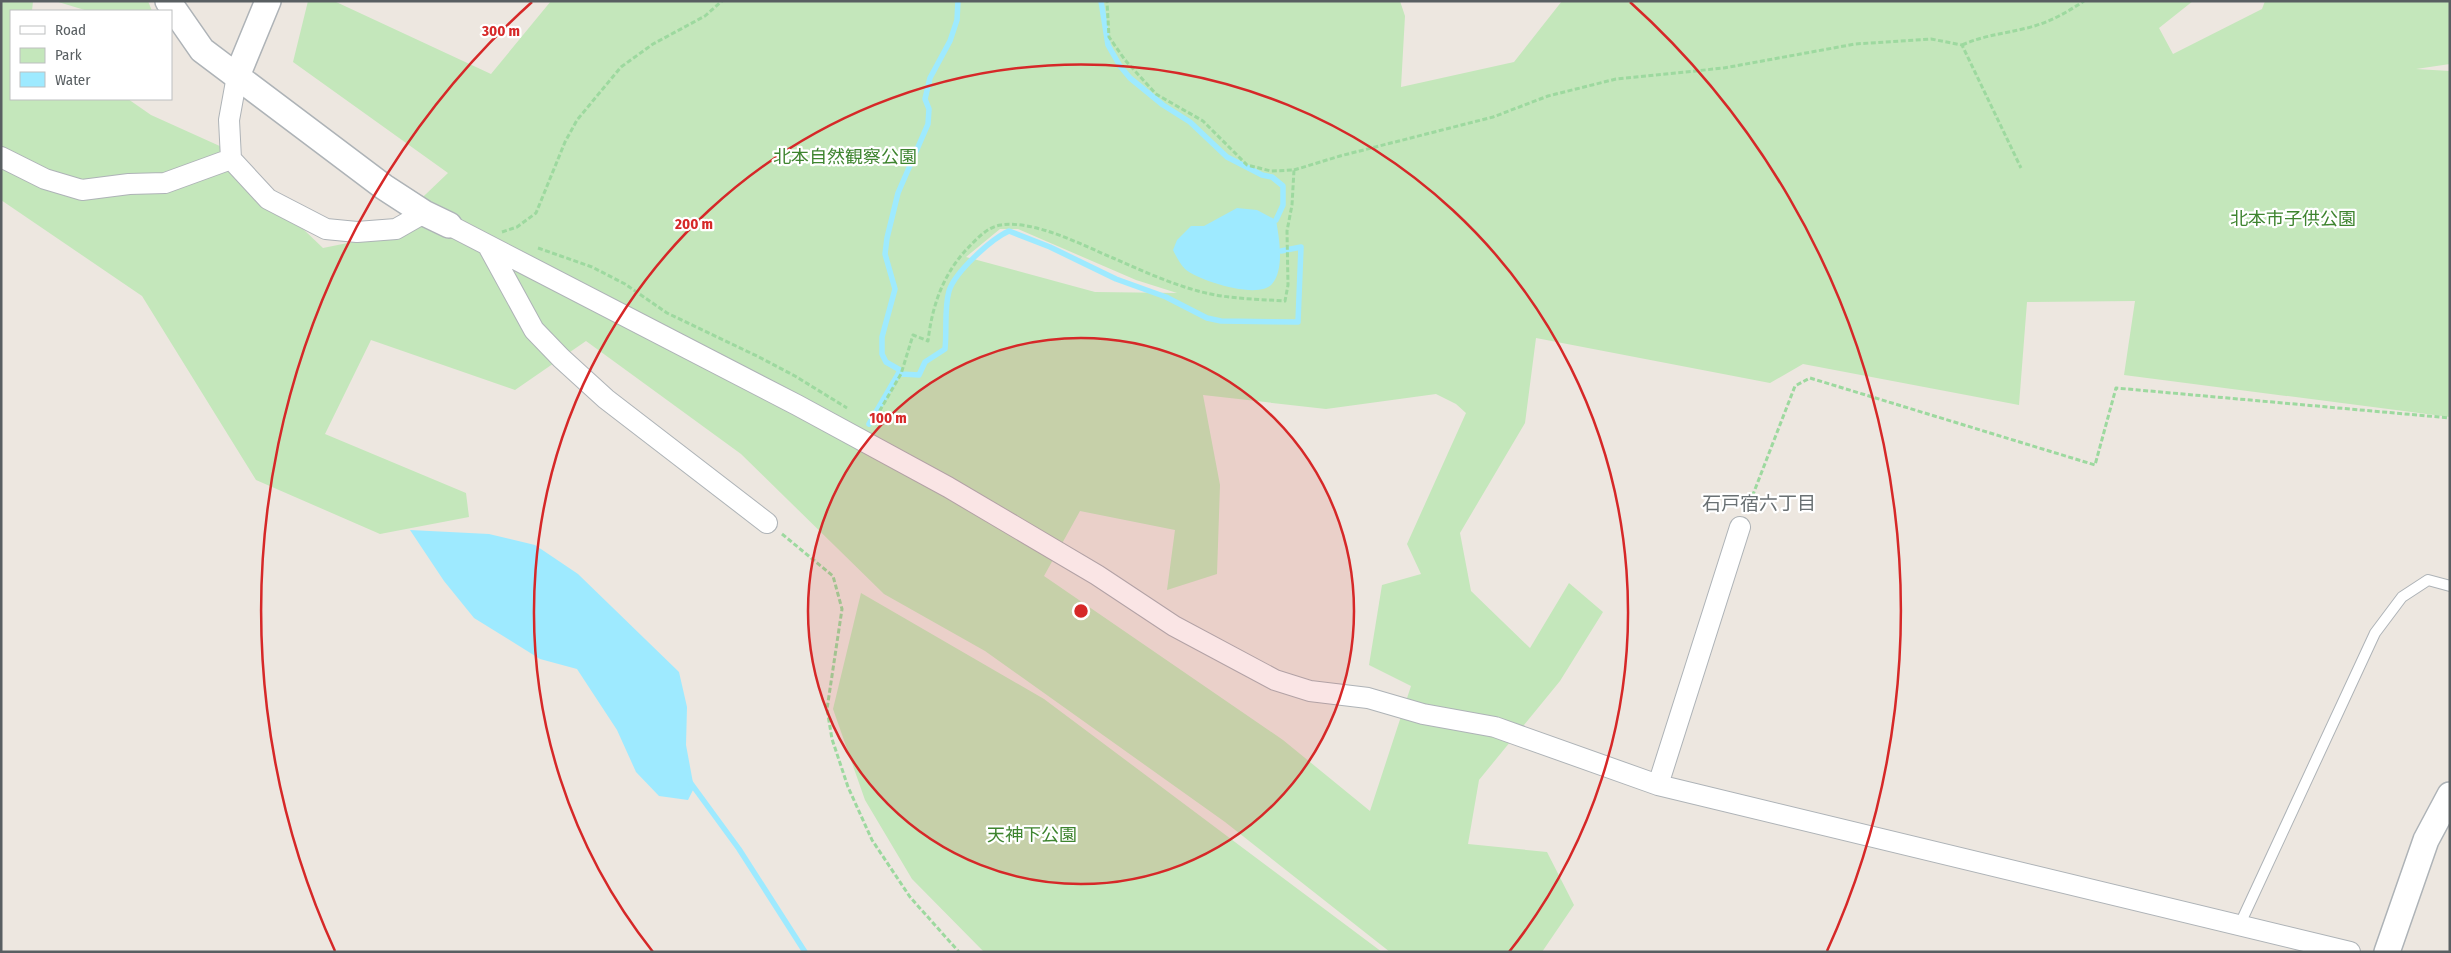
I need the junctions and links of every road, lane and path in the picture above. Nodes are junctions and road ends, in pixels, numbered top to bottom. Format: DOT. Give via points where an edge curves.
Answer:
graph roads {
  1 [pos="168,1"];
  2 [pos="268,1"];
  3 [pos="722,1"];
  4 [pos="1107,1"];
  5 [pos="2084,1"];
  6 [pos="1962,45"];
  7 [pos="237,76"];
  8 [pos="1,157"];
  9 [pos="231,159"];
  10 [pos="2021,168"];
  11 [pos="1294,170"];
  12 [pos="424,213"];
  13 [pos="449,225"];
  14 [pos="494,239"];
  15 [pos="535,247"];
  16 [pos="853,413"];
  17 [pos="2450,418"];
  18 [pos="870,424"];
  19 [pos="767,523"];
  20 [pos="1740,527"];
  21 [pos="2450,586"];
  22 [pos="1658,785"];
  23 [pos="2450,795"];
  24 [pos="2240,924"];
  25 [pos="2291,944"];
  26 [pos="959,952"];
  27 [pos="2350,952"];
  28 [pos="2387,952"];
  1 -- 7 [label="street" via="202,50"];
  2 -- 7 [label="street"];
  3 -- 14 [label="path" via="705,16 653,44 621,68 577,120 536,213"];
  4 -- 11 [label="path" via="1109,37 1156,94 1203,121 1247,165"];
  5 -- 6 [label="path" via="2060,17 2028,28 1982,36"];
  6 -- 10 [label="path"];
  6 -- 11 [label="path" via="1931,39 1855,44 1724,68 1616,79 1548,96 1493,117"];
  7 -- 9 [label="street" via="229,120"];
  7 -- 12 [label="street" via="384,187"];
  8 -- 9 [label="street" via="45,179 82,190 165,183"];
  9 -- 12 [label="street" via="268,199 326,229 357,232 396,230"];
  11 -- 18 [label="path" via="1287,231 1288,285 1284,301 1198,291 1048,232 1018,224 1000,225 987,230 956,261 942,283 928,341 913,335 901,374"];
  12 -- 13 [label="street"];
  13 -- 14 [label="street"];
  14 -- 19 [label="street" via="534,330 606,399"];
  14 -- 22 [label="street" via="948,487 1097,575 1174,626 1275,680 1310,691 1368,698 1423,714 1494,727"];
  15 -- 16 [label="path" via="592,267 625,284 667,313 795,376"];
  17 -- 20 [label="path" via="2116,388 2095,465 1810,378 1795,386"];
  19 -- 26 [label="path" via="833,576 842,608 826,709 848,788 872,840 910,897"];
  20 -- 22 [label="street"];
  21 -- 24 [label="lane" via="2428,580 2402,597 2375,633"];
  22 -- 24 [label="street"];
  23 -- 28 [label="street" via="2426,840"];
  24 -- 25 [label="street"];
  25 -- 27 [label="street"];
}
